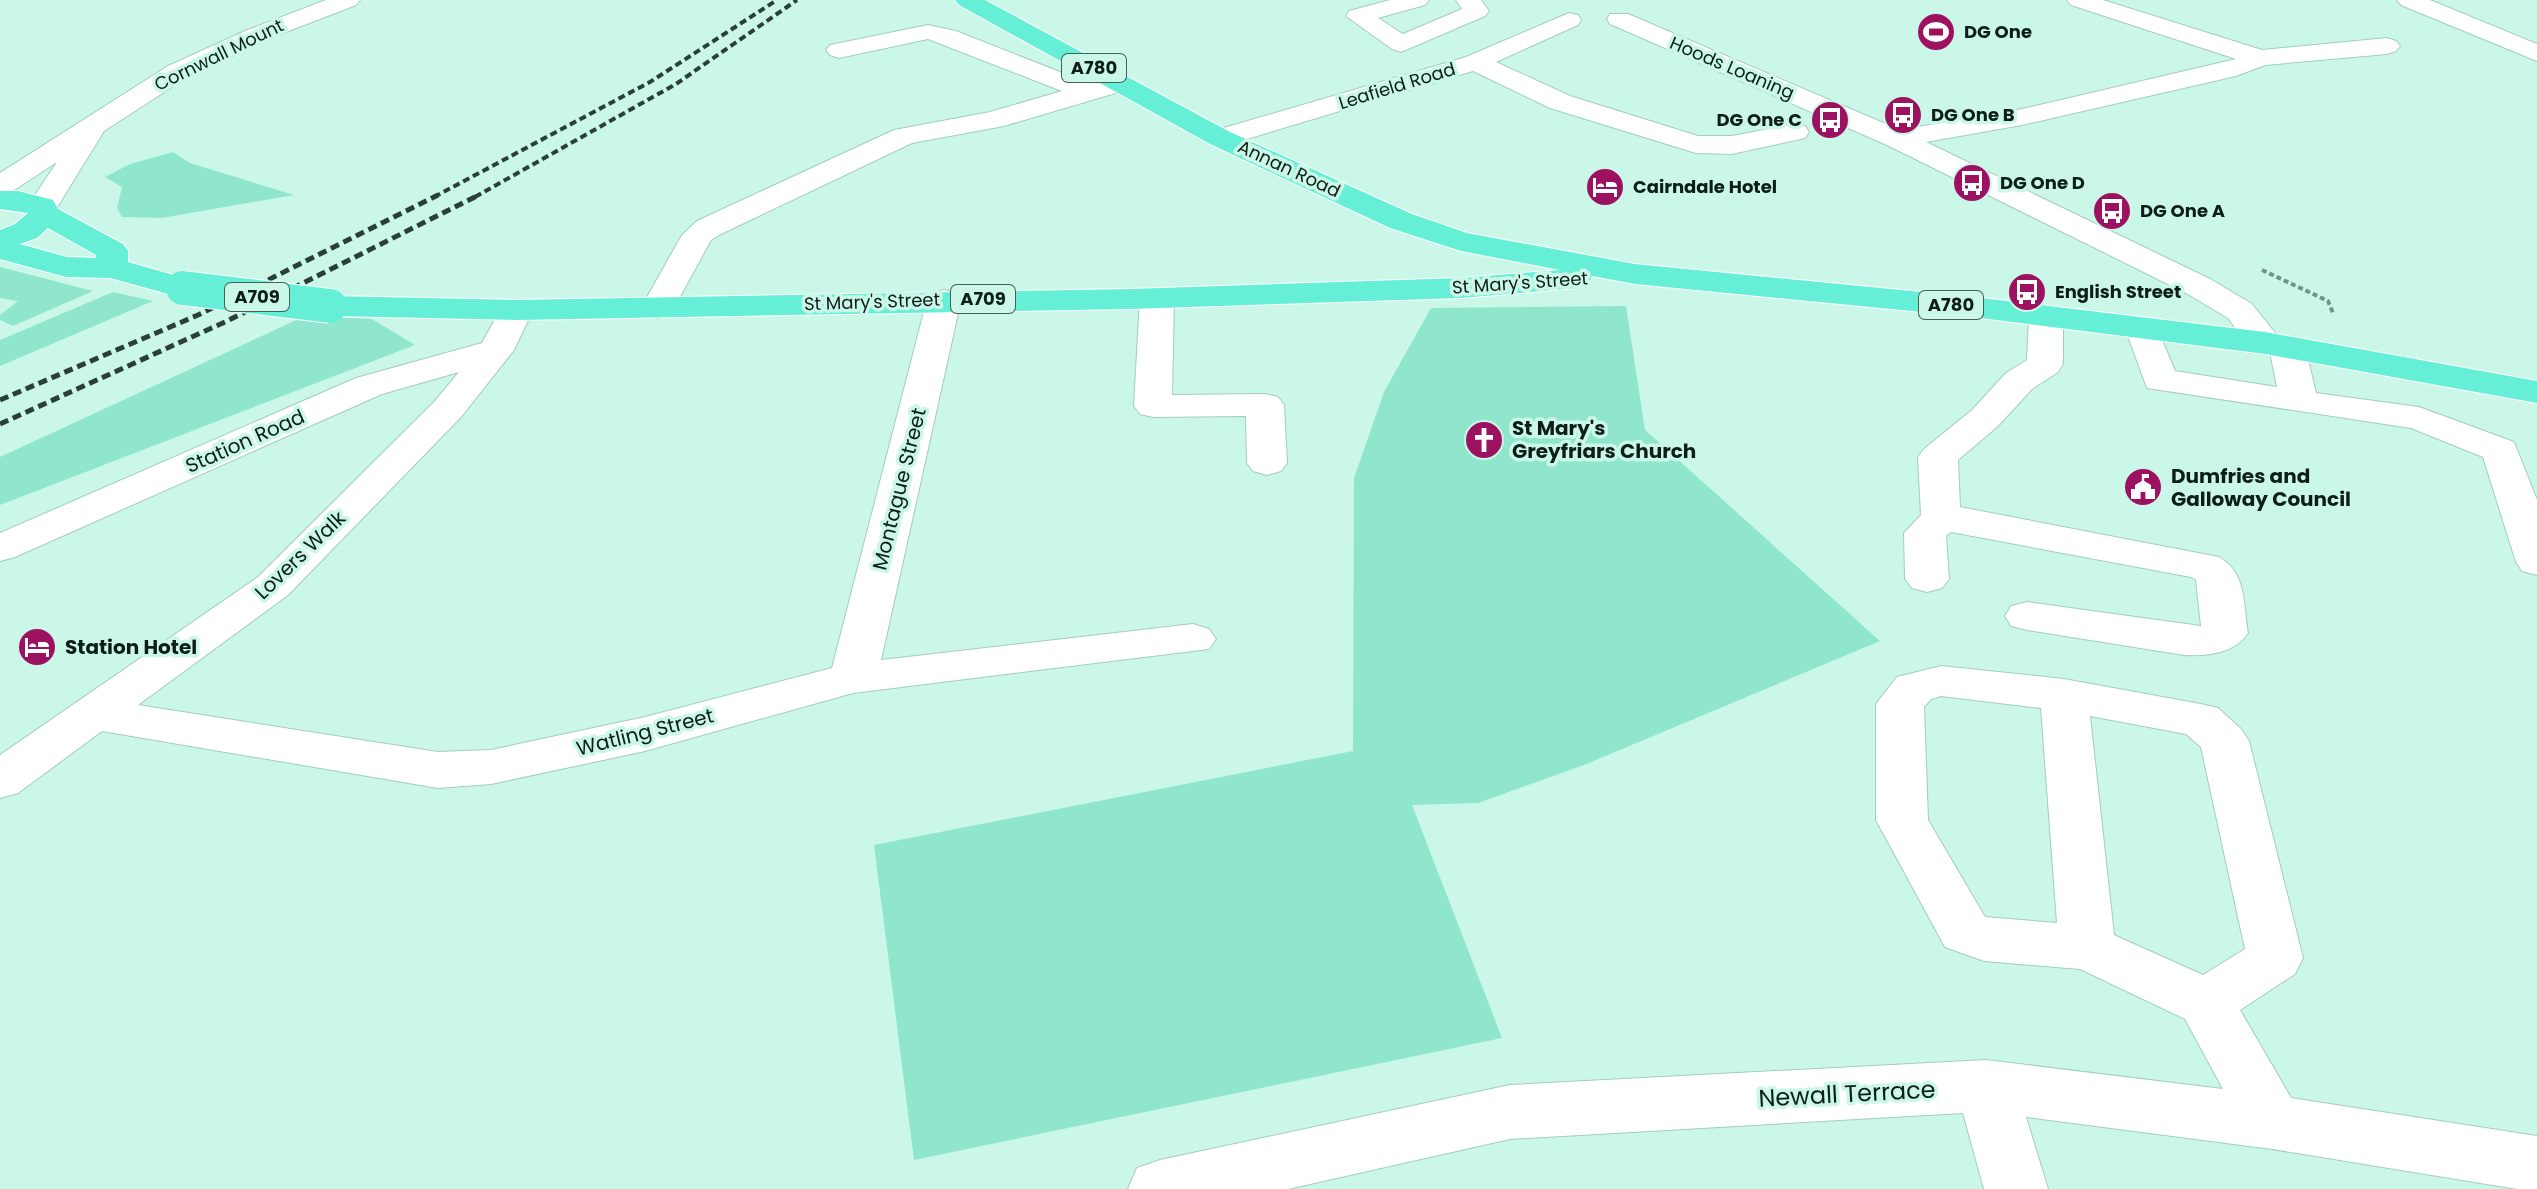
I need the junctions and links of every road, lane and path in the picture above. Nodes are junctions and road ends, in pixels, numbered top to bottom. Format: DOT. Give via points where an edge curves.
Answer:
graph roads {
  1 [pos="348,0"];
  2 [pos="967,0"];
  3 [pos="1417,0"];
  4 [pos="1468,0"];
  5 [pos="2079,0"];
  6 [pos="2409,0"];
  7 [pos="1565,5"];
  8 [pos="1618,6"];
  9 [pos="2537,32"];
  10 [pos="2500,36"];
  11 [pos="2387,46"];
  12 [pos="839,50"];
  13 [pos="2537,53"];
  14 [pos="2260,58"];
  15 [pos="1475,62"];
  16 [pos="1107,86"];
  17 [pos="97,124"];
  18 [pos="1795,132"];
  19 [pos="1220,138"];
  20 [pos="1897,139"];
  21 [pos="0,186"];
  22 [pos="0,200"];
  23 [pos="44,211"];
  24 [pos="1401,221"];
  25 [pos="0,241"];
  26 [pos="0,249"];
  27 [pos="112,268"];
  28 [pos="1635,274"];
  29 [pos="1361,291"];
  30 [pos="1157,298"];
  31 [pos="944,300"];
  32 [pos="658,308"];
  33 [pos="516,310"];
  34 [pos="2046,316"];
  35 [pos="2142,328"];
  36 [pos="2276,345"];
  37 [pos="496,350"];
  38 [pos="2537,392"];
  39 [pos="2299,402"];
  40 [pos="1267,463"];
  41 [pos="1944,517"];
  42 [pos="0,548"];
  43 [pos="2537,562"];
  44 [pos="1927,579"];
  45 [pos="2027,616"];
  46 [pos="1193,639"];
  47 [pos="853,678"];
  48 [pos="2064,695"];
  49 [pos="95,714"];
  50 [pos="0,780"];
  51 [pos="2087,948"];
  52 [pos="2206,1002"];
  53 [pos="1986,1086"];
  54 [pos="2272,1122"];
  55 [pos="2537,1164"];
  56 [pos="1160,1189"];
  57 [pos="2016,1189"];
  1 -- 17 [label="street, Cornwall Mount" via="177,72"];
  2 -- 16 [label="main road, Annan Road / A780"];
  3 -- 4 [label="street" via="1358,16 1401,44 1465,19 1477,11"];
  5 -- 14 [label="street"];
  6 -- 10 [label="street"];
  7 -- 8 [label="street" via="1601,23"];
  7 -- 15 [label="street, Leafield Road"];
  8 -- 20 [label="street, Hoods Loaning"];
  9 -- 10 [label="street"];
  10 -- 13 [label="street"];
  11 -- 14 [label="street"];
  12 -- 16 [label="street" via="928,32 1068,85"];
  14 -- 20 [label="street" via="2022,117"];
  15 -- 18 [label="street" via="1560,102 1696,144 1732,145"];
  15 -- 19 [label="street, Leafield Road"];
  16 -- 19 [label="main road, Annan Road / A780"];
  16 -- 32 [label="street" via="994,120 904,136 708,228 698,235"];
  17 -- 21 [label="street, Cornwall Mount"];
  17 -- 23 [label="street, Cornwall Mount"];
  19 -- 24 [label="main road, Annan Road / A780"];
  20 -- 36 [label="street, Hoods Loaning" via="2198,286 2240,311"];
  22 -- 23 [label="main road" via="33,202"];
  23 -- 25 [label="main road" via="26,231"];
  23 -- 27 [label="main road" via="112,251"];
  24 -- 28 [label="main road, Annan Road / A780" via="1461,241"];
  24 -- 29 [label="main road" via="1420,254 1415,267"];
  26 -- 27 [label="main road, St Mary's Street / A709" via="66,267"];
  27 -- 33 [label="main road, St Mary's Street / A709, bridge" via="183,288 330,306"];
  28 -- 29 [label="main road, St Mary's Street / A709"];
  28 -- 34 [label="main road, A780"];
  29 -- 30 [label="main road, St Mary's Street / A709"];
  30 -- 31 [label="main road, St Mary's Street / A709"];
  30 -- 40 [label="street" via="1153,406 1265,405"];
  31 -- 32 [label="main road, St Mary's Street / A709"];
  31 -- 47 [label="street, Montague Street"];
  32 -- 33 [label="main road, St Mary's Street / A709"];
  33 -- 37 [label="street, Lovers Walk"];
  34 -- 35 [label="main road, A780"];
  34 -- 41 [label="street" via="2045,364 2019,381 1938,457"];
  35 -- 36 [label="main road, A780"];
  35 -- 39 [label="street" via="2160,380"];
  36 -- 38 [label="main road, A780"];
  36 -- 39 [label="street"];
  37 -- 42 [label="street, Station Road" via="369,386"];
  37 -- 49 [label="street, Lovers Walk" via="448,409 273,586"];
  39 -- 43 [label="street" via="2419,418 2500,450"];
  41 -- 44 [label="street" via="1925,533"];
  41 -- 45 [label="street" via="2204,566 2217,574 2225,633 2206,641 2184,640"];
  46 -- 47 [label="street, Watling Street"];
  47 -- 49 [label="street, Watling Street" via="645,734 491,767 438,770"];
  48 -- 51 [label="street"];
  48 -- 51 [label="street" via="1941,681 1914,688 1900,704 1902,820 1965,932 1984,939"];
  48 -- 52 [label="street" via="2201,720 2224,741 2275,958"];
  49 -- 50 [label="street, Lovers Walk"];
  51 -- 52 [label="street"];
  52 -- 54 [label="street"];
  53 -- 54 [label="street, Newall Terrace"];
  53 -- 56 [label="street, Newall Terrace" via="1510,1112"];
  53 -- 57 [label="street"];
  54 -- 55 [label="street, Newall Terrace"];
}
